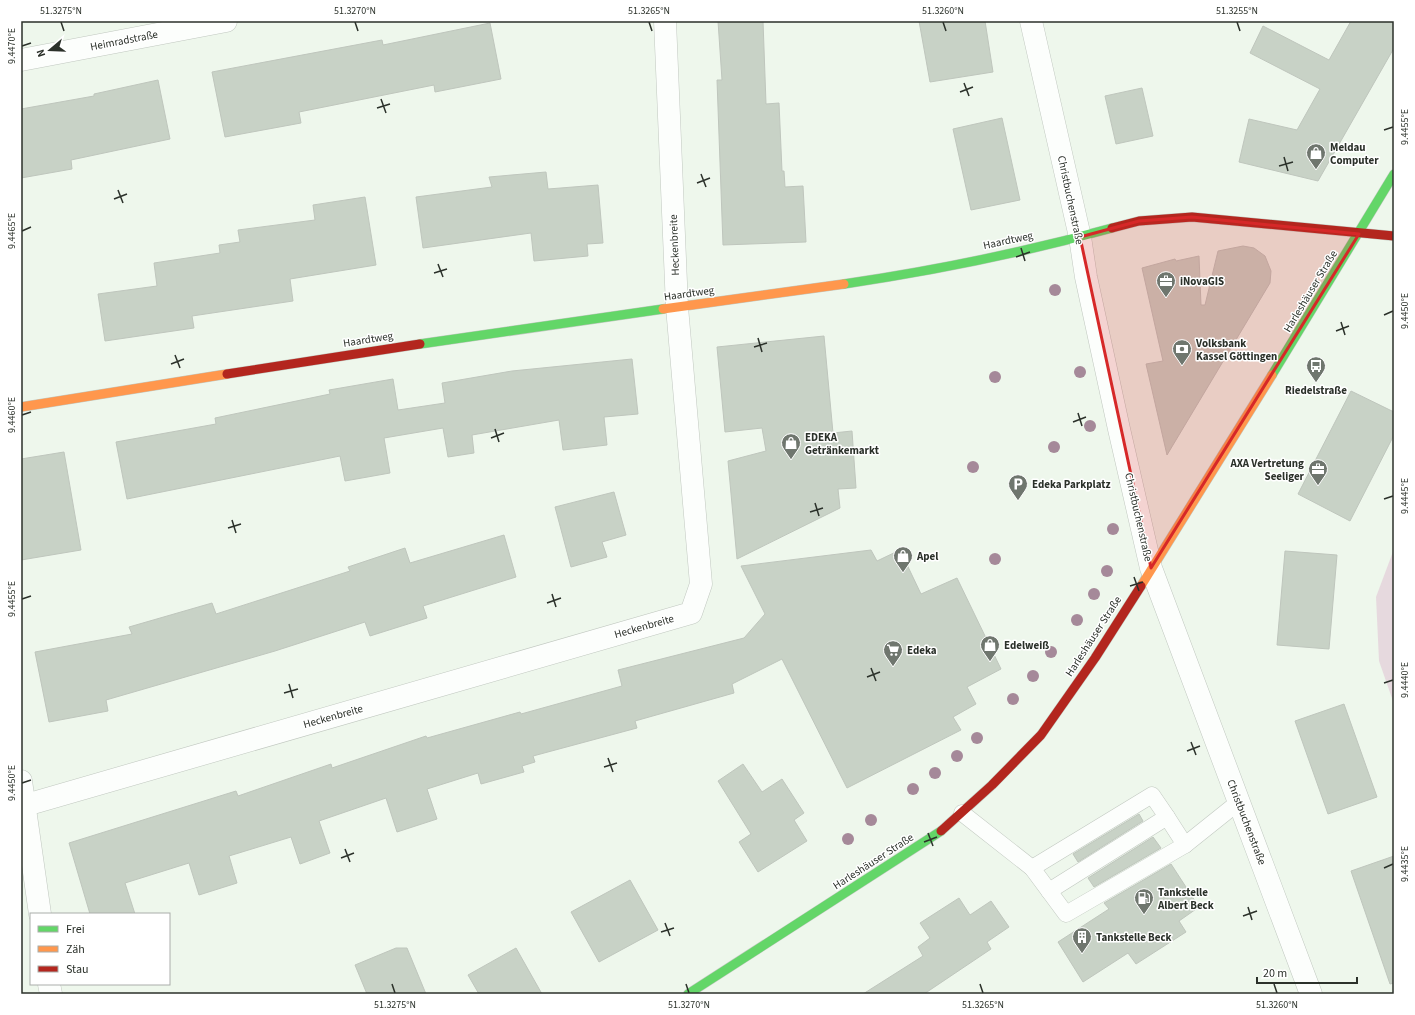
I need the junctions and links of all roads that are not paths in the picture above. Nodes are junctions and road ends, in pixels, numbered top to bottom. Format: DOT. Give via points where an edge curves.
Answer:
graph roads {
  1 [pos="226,21"];
  2 [pos="665,21"];
  3 [pos="1031,21"];
  4 [pos="21,60"];
  5 [pos="1394,174"];
  6 [pos="1359,234"];
  7 [pos="1394,236"];
  8 [pos="1080,237"];
  9 [pos="677,307"];
  10 [pos="21,406"];
  11 [pos="1151,568"];
  12 [pos="21,781"];
  13 [pos="1240,801"];
  14 [pos="26,805"];
  15 [pos="962,813"];
  16 [pos="1168,817"];
  17 [pos="1185,846"];
  18 [pos="1032,868"];
  19 [pos="1049,891"];
  20 [pos="40,913"];
  21 [pos="688,994"];
  22 [pos="1311,994"];
  1 -- 4 [label="street, Heimradstraße"];
  2 -- 9 [label="street, Heckenbreite"];
  3 -- 8 [label="street, Christbuchenstraße"];
  5 -- 6 [label="street, Harleshäuser Straße"];
  6 -- 7 [label="street"];
  6 -- 8 [label="street, Haardtweg" via="1192,217 1139,221"];
  6 -- 11 [label="street, Harleshäuser Straße" via="1220,461"];
  8 -- 9 [label="street, Haardtweg" via="898,276"];
  8 -- 11 [label="street, Christbuchenstraße" via="1086,277"];
  9 -- 10 [label="street, Haardtweg" via="430,342"];
  9 -- 14 [label="street, Heckenbreite" via="701,584 691,613"];
  11 -- 13 [label="street, Christbuchenstraße"];
  11 -- 15 [label="street, Harleshäuser Straße" via="1095,658 1041,735"];
  12 -- 14 [label="street"];
  13 -- 17 [label="lane"];
  13 -- 22 [label="street, Christbuchenstraße"];
  14 -- 20 [label="street"];
  15 -- 18 [label="lane"];
  15 -- 21 [label="street, Harleshäuser Straße" via="943,830"];
  16 -- 17 [label="lane"];
  16 -- 18 [label="lane" via="1152,795"];
  16 -- 19 [label="lane"];
  17 -- 19 [label="lane" via="1066,914"];
  18 -- 19 [label="lane"];
}
